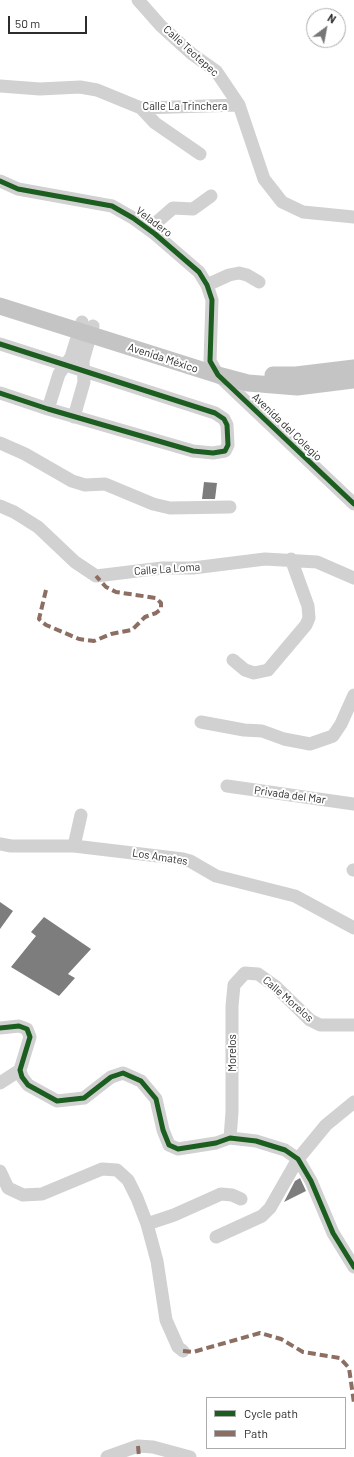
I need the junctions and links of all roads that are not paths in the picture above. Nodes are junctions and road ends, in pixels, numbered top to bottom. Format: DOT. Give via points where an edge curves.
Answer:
graph roads {
  1 [pos="138,0"];
  2 [pos="0,86"];
  3 [pos="239,105"];
  4 [pos="141,108"];
  5 [pos="200,154"];
  6 [pos="0,181"];
  7 [pos="211,196"];
  8 [pos="354,217"];
  9 [pos="149,229"];
  10 [pos="259,282"];
  11 [pos="207,285"];
  12 [pos="0,296"];
  13 [pos="0,306"];
  14 [pos="86,329"];
  15 [pos="0,344"];
  16 [pos="66,366"];
  17 [pos="214,368"];
  18 [pos="354,368"];
  19 [pos="83,371"];
  20 [pos="354,380"];
  21 [pos="0,393"];
  22 [pos="48,409"];
  23 [pos="74,417"];
  24 [pos="0,443"];
  25 [pos="354,504"];
  26 [pos="0,506"];
  27 [pos="230,507"];
  28 [pos="291,559"];
  29 [pos="354,578"];
  30 [pos="233,660"];
  31 [pos="354,695"];
  32 [pos="201,722"];
  33 [pos="227,786"];
  34 [pos="354,804"];
  35 [pos="81,815"];
  36 [pos="0,844"];
  37 [pos="74,846"];
  38 [pos="354,928"];
  39 [pos="245,973"];
  40 [pos="354,1025"];
  41 [pos="0,1028"];
  42 [pos="20,1070"];
  43 [pos="0,1083"];
  44 [pos="354,1102"];
  45 [pos="230,1138"];
  46 [pos="298,1159"];
  47 [pos="0,1171"];
  48 [pos="241,1199"];
  49 [pos="147,1224"];
  50 [pos="216,1238"];
  51 [pos="354,1267"];
  52 [pos="183,1351"];
  53 [pos="107,1457"];
  54 [pos="190,1457"];
  1 -- 3 [label="street, Calle Teotepec" via="192,54 216,71"];
  2 -- 4 [label="street, Calle La Trinchera" via="40,90 80,87 97,90"];
  3 -- 4 [label="street, Calle La Trinchera"];
  3 -- 8 [label="street, Calle La Trinchera" via="264,179 282,202 303,212"];
  4 -- 5 [label="street" via="155,123"];
  6 -- 9 [label="street, Veladero" via="18,189 112,206"];
  7 -- 9 [label="street" via="193,209 173,208"];
  9 -- 11 [label="street, Veladero" via="199,272"];
  10 -- 11 [label="street" via="239,273"];
  11 -- 17 [label="street, Veladero" via="212,300"];
  12 -- 14 [label="main road, Avenida México"];
  13 -- 14 [label="main road, Avenida México"];
  14 -- 16 [label="street"];
  14 -- 17 [label="main road, Avenida México"];
  14 -- 19 [label="street"];
  15 -- 16 [label="street"];
  16 -- 19 [label="street"];
  16 -- 22 [label="street" via="59,374"];
  17 -- 18 [label="main road, Avenida México" via="273,376"];
  17 -- 20 [label="main road, Avenida México" via="248,383 281,387"];
  17 -- 25 [label="street, Avenida del Colegio"];
  19 -- 23 [label="street" via="84,382"];
  19 -- 23 [label="street" via="215,413 227,425 228,445 225,450 212,453 193,451"];
  21 -- 22 [label="street"];
  22 -- 23 [label="street"];
  24 -- 27 [label="street" via="72,481 85,485 105,484 153,504 170,508"];
  26 -- 28 [label="street, Calle La Loma" via="38,527 75,562 96,576 265,559"];
  28 -- 29 [label="street, Calle La Loma" via="317,562"];
  28 -- 30 [label="street" via="308,606 309,618 306,625 268,670 245,670"];
  31 -- 32 [label="street" via="333,736 310,744 262,731"];
  33 -- 34 [label="street, Privada del Mar"];
  35 -- 37 [label="street"];
  36 -- 37 [label="street, Los Amates"];
  37 -- 38 [label="street, Los Amates" via="190,860 216,876 295,896"];
  39 -- 40 [label="street, Calle Morelos" via="258,974 275,986 310,1020 320,1025"];
  39 -- 45 [label="street, Morelos" via="234,985 232,1006"];
  41 -- 42 [label="street" via="19,1026 27,1029 30,1037"];
  42 -- 43 [label="street"];
  42 -- 45 [label="street" via="28,1085 57,1101 84,1098 112,1077 123,1073 141,1081 156,1099 169,1145 178,1149"];
  44 -- 46 [label="street" via="326,1125"];
  45 -- 46 [label="street" via="256,1141 284,1150"];
  46 -- 50 [label="street" via="270,1208 262,1216"];
  46 -- 51 [label="street" via="311,1181 333,1233"];
  47 -- 49 [label="street" via="8,1188 23,1195 42,1194 102,1169 117,1170 128,1180"];
  48 -- 49 [label="street" via="220,1194"];
  49 -- 52 [label="street" via="157,1261 166,1320 178,1347"];
  53 -- 54 [label="street" via="138,1446 153,1447"];
}
